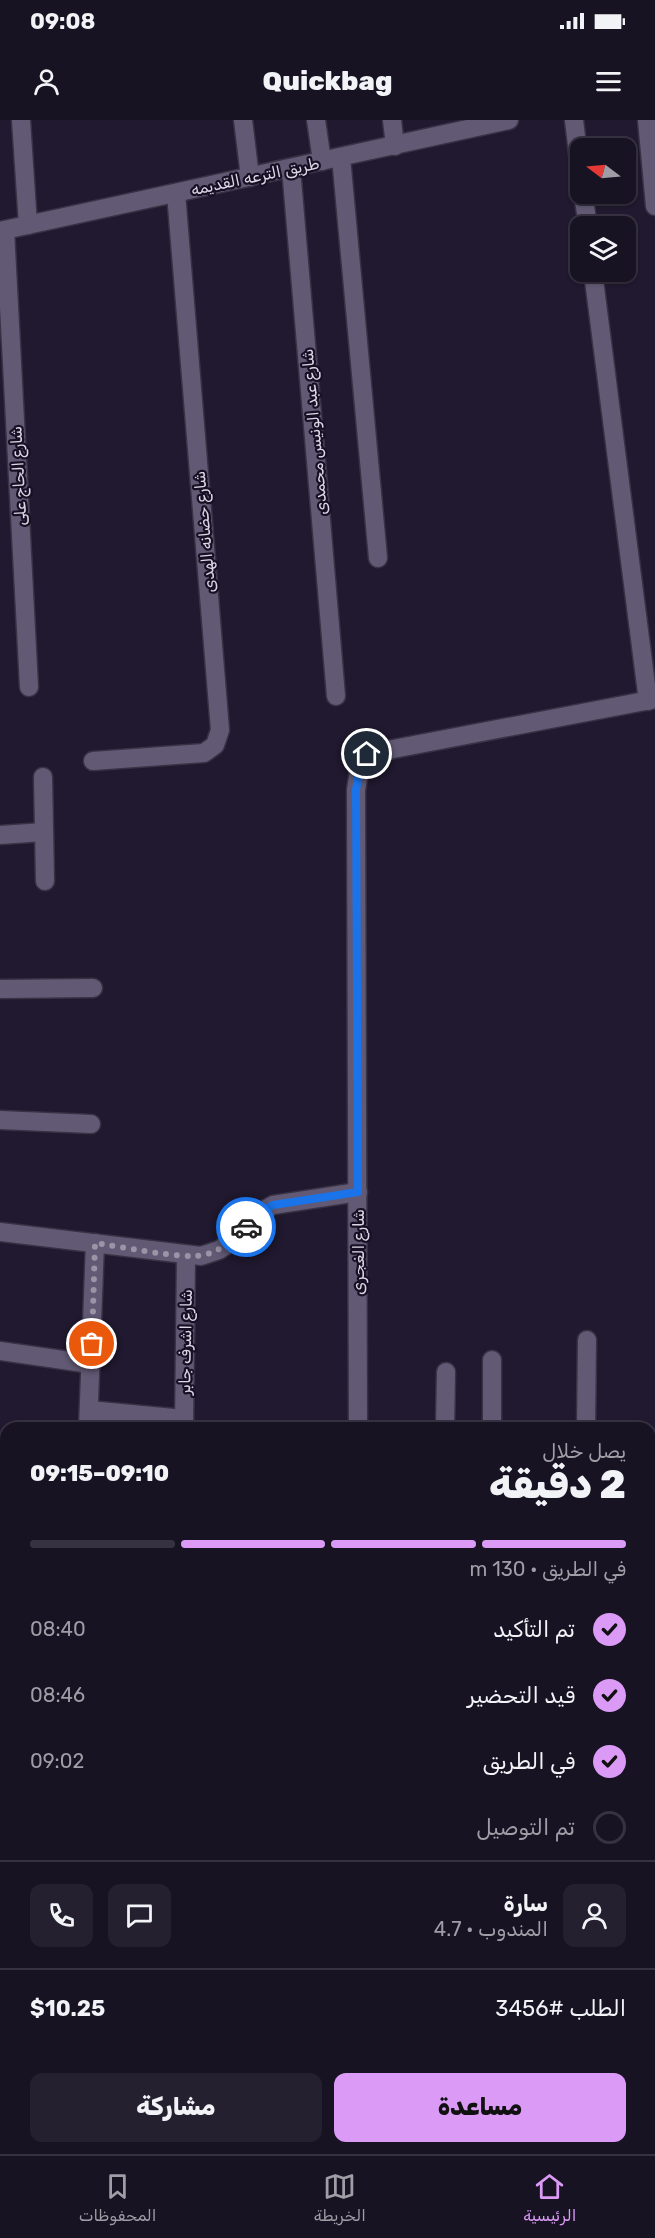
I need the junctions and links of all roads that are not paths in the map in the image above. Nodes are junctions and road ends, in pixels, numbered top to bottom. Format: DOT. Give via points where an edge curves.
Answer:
graph roads {
  1 [pos="21,120"];
  2 [pos="243,120"];
  3 [pos="316,120"];
  4 [pos="392,120"];
  5 [pos="510,120"];
  6 [pos="574,120"];
  7 [pos="647,120"];
  8 [pos="576,138"];
  9 [pos="395,146"];
  10 [pos="341,157"];
  11 [pos="321,161"];
  12 [pos="291,168"];
  13 [pos="250,177"];
  14 [pos="176,193"];
  15 [pos="655,206"];
  16 [pos="28,225"];
  17 [pos="3,230"];
  18 [pos="594,282"];
  19 [pos="378,558"];
  20 [pos="29,687"];
  21 [pos="336,696"];
  22 [pos="652,700"];
  23 [pos="93,760"];
  24 [pos="43,777"];
  25 [pos="44,832"];
  26 [pos="0,835"];
  27 [pos="45,881"];
  28 [pos="93,988"];
  29 [pos="0,989"];
  30 [pos="0,1120"];
  31 [pos="91,1124"];
  32 [pos="358,1192"];
  33 [pos="0,1232"];
  34 [pos="95,1243"];
  35 [pos="186,1256"];
  36 [pos="587,1340"];
  37 [pos="0,1351"];
  38 [pos="492,1360"];
  39 [pos="91,1364"];
  40 [pos="446,1372"];
  41 [pos="88,1419"];
  42 [pos="160,1422"];
  43 [pos="184,1422"];
  44 [pos="358,1422"];
  45 [pos="445,1422"];
  46 [pos="492,1422"];
  47 [pos="586,1422"];
  1 -- 16 [label="street"];
  2 -- 13 [label="street"];
  3 -- 11 [label="street"];
  4 -- 9 [label="street"];
  5 -- 9 [label="street, طريق الترعه القديمه"];
  6 -- 8 [label="street"];
  7 -- 15 [label="street"];
  9 -- 10 [label="street, طريق الترعه القديمه"];
  10 -- 11 [label="street, طريق الترعه القديمه"];
  10 -- 19 [label="street"];
  11 -- 12 [label="street, طريق الترعه القديمه"];
  12 -- 13 [label="street, طريق الترعه القديمه"];
  12 -- 21 [label="street, شارع عبد الونيس محمدى"];
  13 -- 14 [label="street, طريق الترعه القديمه"];
  14 -- 16 [label="street, طريق الترعه القديمه"];
  14 -- 23 [label="street, شارع حضانه الهدى" via="220,730 215,745 204,753"];
  16 -- 17 [label="street, طريق الترعه القديمه"];
  17 -- 20 [label="street, شارع الحاج على"];
  18 -- 22 [label="street"];
  22 -- 32 [label="street, شارع الغجرى" via="367,754 360,765 356,790"];
  24 -- 25 [label="street"];
  25 -- 26 [label="street"];
  25 -- 27 [label="street"];
  28 -- 29 [label="street"];
  30 -- 31 [label="street"];
  32 -- 35 [label="street" via="273,1205 219,1250"];
  32 -- 44 [label="street, شارع الغجرى"];
  33 -- 34 [label="street"];
  34 -- 35 [label="street"];
  34 -- 39 [label="street"];
  35 -- 43 [label="street, شارع اشرف جابر"];
  36 -- 47 [label="street"];
  37 -- 39 [label="street"];
  38 -- 46 [label="street"];
  39 -- 41 [label="street"];
  40 -- 45 [label="street"];
  41 -- 42 [label="street"];
}
